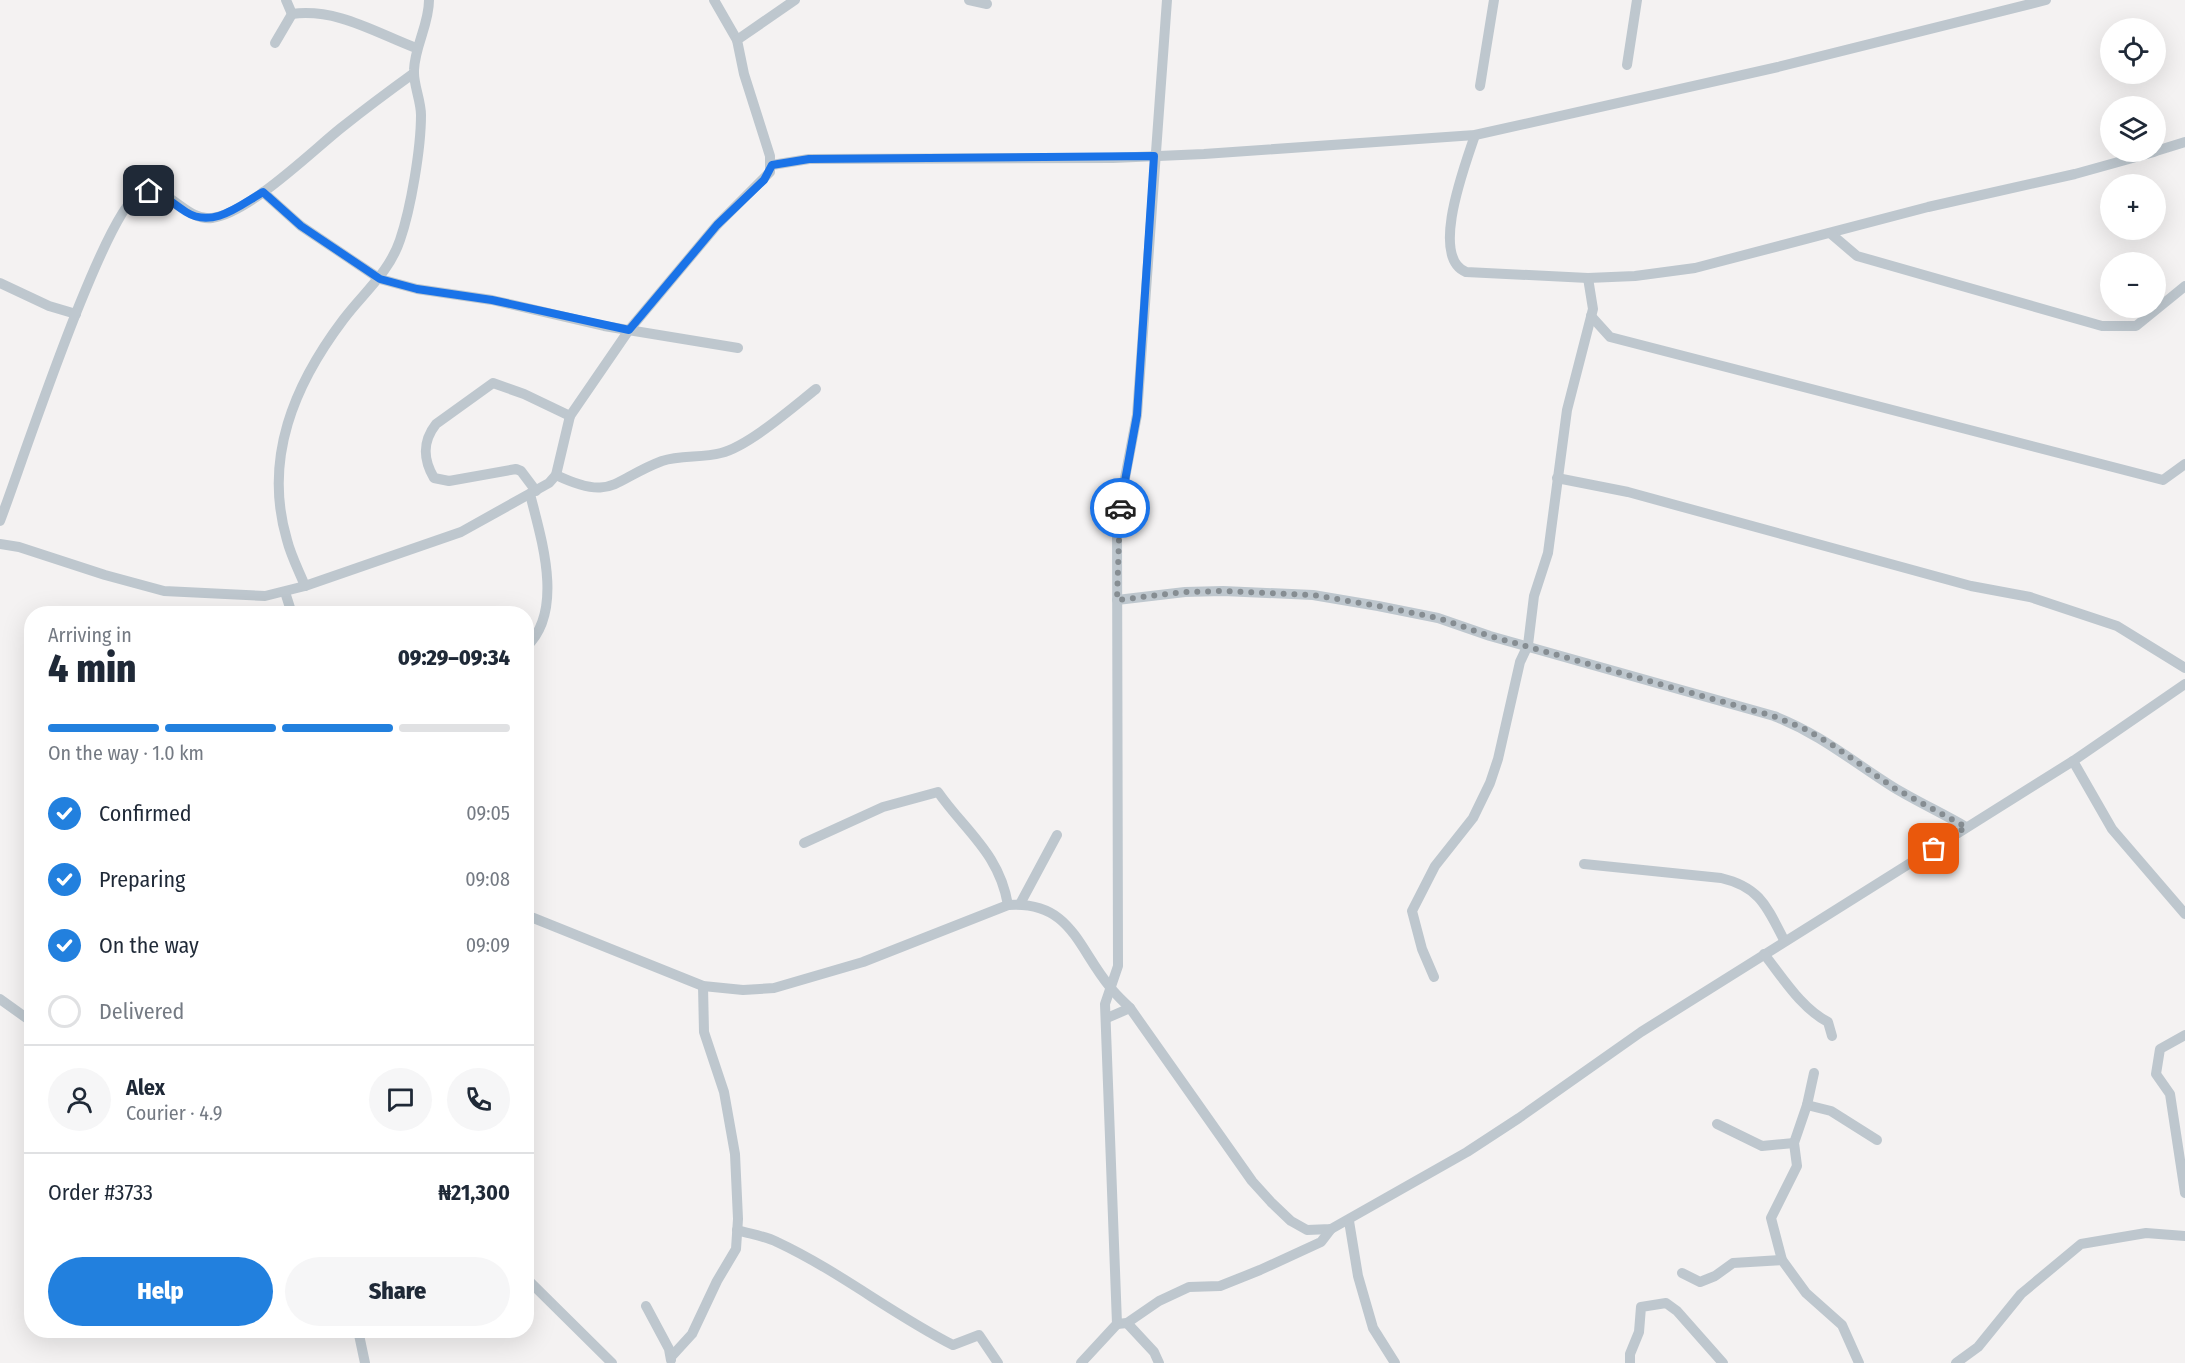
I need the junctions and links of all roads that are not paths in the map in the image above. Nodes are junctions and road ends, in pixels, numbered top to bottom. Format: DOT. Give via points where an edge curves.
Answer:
graph roads {
  1 [pos="286,0"];
  2 [pos="429,0"];
  3 [pos="714,0"];
  4 [pos="795,0"];
  5 [pos="969,0"];
  6 [pos="1167,0"];
  7 [pos="1494,0"];
  8 [pos="1637,0"];
  9 [pos="2046,0"];
  10 [pos="987,4"];
  11 [pos="292,14"];
  12 [pos="737,40"];
  13 [pos="275,43"];
  14 [pos="417,48"];
  15 [pos="1627,65"];
  16 [pos="414,73"];
  17 [pos="1480,86"];
  18 [pos="1475,135"];
  19 [pos="2185,142"];
  20 [pos="2166,148"];
  21 [pos="1154,156"];
  22 [pos="2117,162"];
  23 [pos="772,165"];
  24 [pos="263,192"];
  25 [pos="1830,233"];
  26 [pos="1588,278"];
  27 [pos="380,279"];
  28 [pos="0,283"];
  29 [pos="2185,286"];
  30 [pos="76,314"];
  31 [pos="1591,316"];
  32 [pos="629,330"];
  33 [pos="738,348"];
  34 [pos="816,389"];
  35 [pos="570,416"];
  36 [pos="2185,464"];
  37 [pos="556,475"];
  38 [pos="1557,478"];
  39 [pos="533,493"];
  40 [pos="1,516"];
  41 [pos="0,544"];
  42 [pos="305,586"];
  43 [pos="285,592"];
  44 [pos="1117,600"];
  45 [pos="289,606"];
  46 [pos="534,638"];
  47 [pos="1528,645"];
  48 [pos="2185,668"];
  49 [pos="2185,684"];
  50 [pos="2073,761"];
  51 [pos="1966,827"];
  52 [pos="1057,835"];
  53 [pos="804,843"];
  54 [pos="1584,864"];
  55 [pos="1020,904"];
  56 [pos="1008,905"];
  57 [pos="2185,914"];
  58 [pos="534,918"];
  59 [pos="1784,940"];
  60 [pos="1764,954"];
  61 [pos="1434,977"];
  62 [pos="703,986"];
  63 [pos="1110,987"];
  64 [pos="0,999"];
  65 [pos="1130,1008"];
  66 [pos="24,1016"];
  67 [pos="1107,1018"];
  68 [pos="2185,1035"];
  69 [pos="1832,1036"];
  70 [pos="1814,1073"];
  71 [pos="1807,1106"];
  72 [pos="1717,1124"];
  73 [pos="1877,1140"];
  74 [pos="1794,1143"];
  75 [pos="2185,1193"];
  76 [pos="1349,1221"];
  77 [pos="1331,1229"];
  78 [pos="737,1230"];
  79 [pos="2185,1236"];
  80 [pos="1782,1260"];
  81 [pos="1682,1273"];
  82 [pos="534,1286"];
  83 [pos="646,1306"];
  84 [pos="1122,1324"];
  85 [pos="360,1338"];
  86 [pos="670,1360"];
  87 [pos="365,1363"];
  88 [pos="612,1363"];
  89 [pos="998,1363"];
  90 [pos="1081,1363"];
  91 [pos="1160,1363"];
  92 [pos="1395,1363"];
  93 [pos="1630,1363"];
  94 [pos="1723,1363"];
  95 [pos="1859,1363"];
  96 [pos="1956,1363"];
  1 -- 11 [label="street"];
  2 -- 14 [label="street" via="426,28"];
  3 -- 12 [label="street"];
  4 -- 12 [label="street"];
  5 -- 10 [label="street"];
  6 -- 21 [label="street"];
  7 -- 17 [label="street"];
  8 -- 15 [label="street"];
  9 -- 18 [label="street" via="1778,67"];
  11 -- 13 [label="street"];
  11 -- 14 [label="street" via="311,11 339,16"];
  12 -- 23 [label="street"];
  14 -- 16 [label="street"];
  16 -- 24 [label="street"];
  16 -- 27 [label="street" via="421,115 412,184 400,240"];
  18 -- 21 [label="street"];
  18 -- 26 [label="street" via="1450,234 1449,252 1458,269"];
  19 -- 20 [label="street"];
  21 -- 23 [label="street" via="809,159"];
  21 -- 44 [label="street" via="1137,415 1118,520"];
  22 -- 25 [label="street"];
  23 -- 32 [label="street" via="764,180 717,225"];
  24 -- 27 [label="street" via="301,226"];
  24 -- 30 [label="street" via="211,219 187,213 163,194 139,194 130,200 92,273"];
  25 -- 26 [label="street" via="1695,268"];
  25 -- 29 [label="street" via="1857,256 2102,326 2136,326"];
  26 -- 31 [label="street"];
  27 -- 32 [label="street"];
  27 -- 42 [label="street" via="343,320 296,395 287,420 279,498 287,540"];
  28 -- 30 [label="street"];
  30 -- 40 [label="street"];
  31 -- 36 [label="street" via="1610,337 2163,480"];
  31 -- 38 [label="street" via="1567,410"];
  32 -- 33 [label="street"];
  32 -- 35 [label="street"];
  34 -- 37 [label="street" via="772,423 723,453 664,460 609,487 580,486"];
  35 -- 37 [label="street"];
  35 -- 39 [label="street" via="524,393 492,383 430,432 425,455 434,478 449,481 516,469"];
  37 -- 39 [label="street"];
  38 -- 47 [label="street" via="1548,553 1534,596"];
  38 -- 48 [label="street" via="1628,492 1971,586 2030,597 2116,626"];
  39 -- 42 [label="street" via="461,532"];
  39 -- 46 [label="street" via="548,575 539,631"];
  41 -- 43 [label="street" via="164,591 233,595"];
  42 -- 43 [label="street"];
  43 -- 45 [label="street"];
  44 -- 47 [label="street" via="1185,592 1313,595 1438,618"];
  44 -- 63 [label="street" via="1118,966"];
  47 -- 51 [label="street" via="1803,728 1894,788"];
  47 -- 61 [label="street" via="1520,662 1490,783 1473,818 1435,866 1412,911"];
  49 -- 50 [label="street"];
  50 -- 51 [label="street"];
  50 -- 57 [label="street" via="2112,829"];
  51 -- 59 [label="street"];
  52 -- 55 [label="street"];
  53 -- 56 [label="street" via="883,807 938,792 980,842 1004,882"];
  54 -- 59 [label="street" via="1742,882 1768,908"];
  55 -- 56 [label="street"];
  55 -- 63 [label="street" via="1056,915 1071,929"];
  56 -- 62 [label="street" via="863,962 803,981 742,990"];
  58 -- 62 [label="street"];
  59 -- 60 [label="street"];
  60 -- 69 [label="street" via="1797,996 1828,1022"];
  60 -- 76 [label="street" via="1641,1032 1493,1135"];
  62 -- 78 [label="street" via="704,1032 724,1092 735,1154"];
  63 -- 65 [label="street"];
  63 -- 67 [label="street" via="1105,1004"];
  64 -- 66 [label="street"];
  65 -- 67 [label="street"];
  65 -- 77 [label="street" via="1265,1195 1291,1221 1307,1230"];
  67 -- 84 [label="street"];
  68 -- 75 [label="street" via="2160,1048 2156,1074 2170,1094"];
  70 -- 71 [label="street"];
  71 -- 73 [label="street" via="1831,1111"];
  71 -- 74 [label="street"];
  72 -- 74 [label="street" via="1762,1146"];
  74 -- 80 [label="street" via="1797,1166 1771,1218"];
  76 -- 77 [label="street"];
  76 -- 92 [label="street" via="1358,1276 1373,1328"];
  77 -- 84 [label="street" via="1321,1242 1303,1251 1220,1286 1189,1287 1159,1300"];
  78 -- 86 [label="street" via="736,1249 692,1334"];
  78 -- 89 [label="street" via="776,1241 839,1274 885,1307 953,1345 979,1335"];
  79 -- 96 [label="street" via="2146,1233 2081,1244 2021,1294 1978,1347"];
  80 -- 81 [label="street" via="1733,1263 1700,1282"];
  80 -- 95 [label="street" via="1806,1293 1842,1325"];
  82 -- 88 [label="street"];
  83 -- 86 [label="street"];
  84 -- 90 [label="street"];
  84 -- 91 [label="street" via="1154,1352"];
  85 -- 87 [label="street"];
  93 -- 94 [label="street" via="1641,1308 1666,1303"];
}
